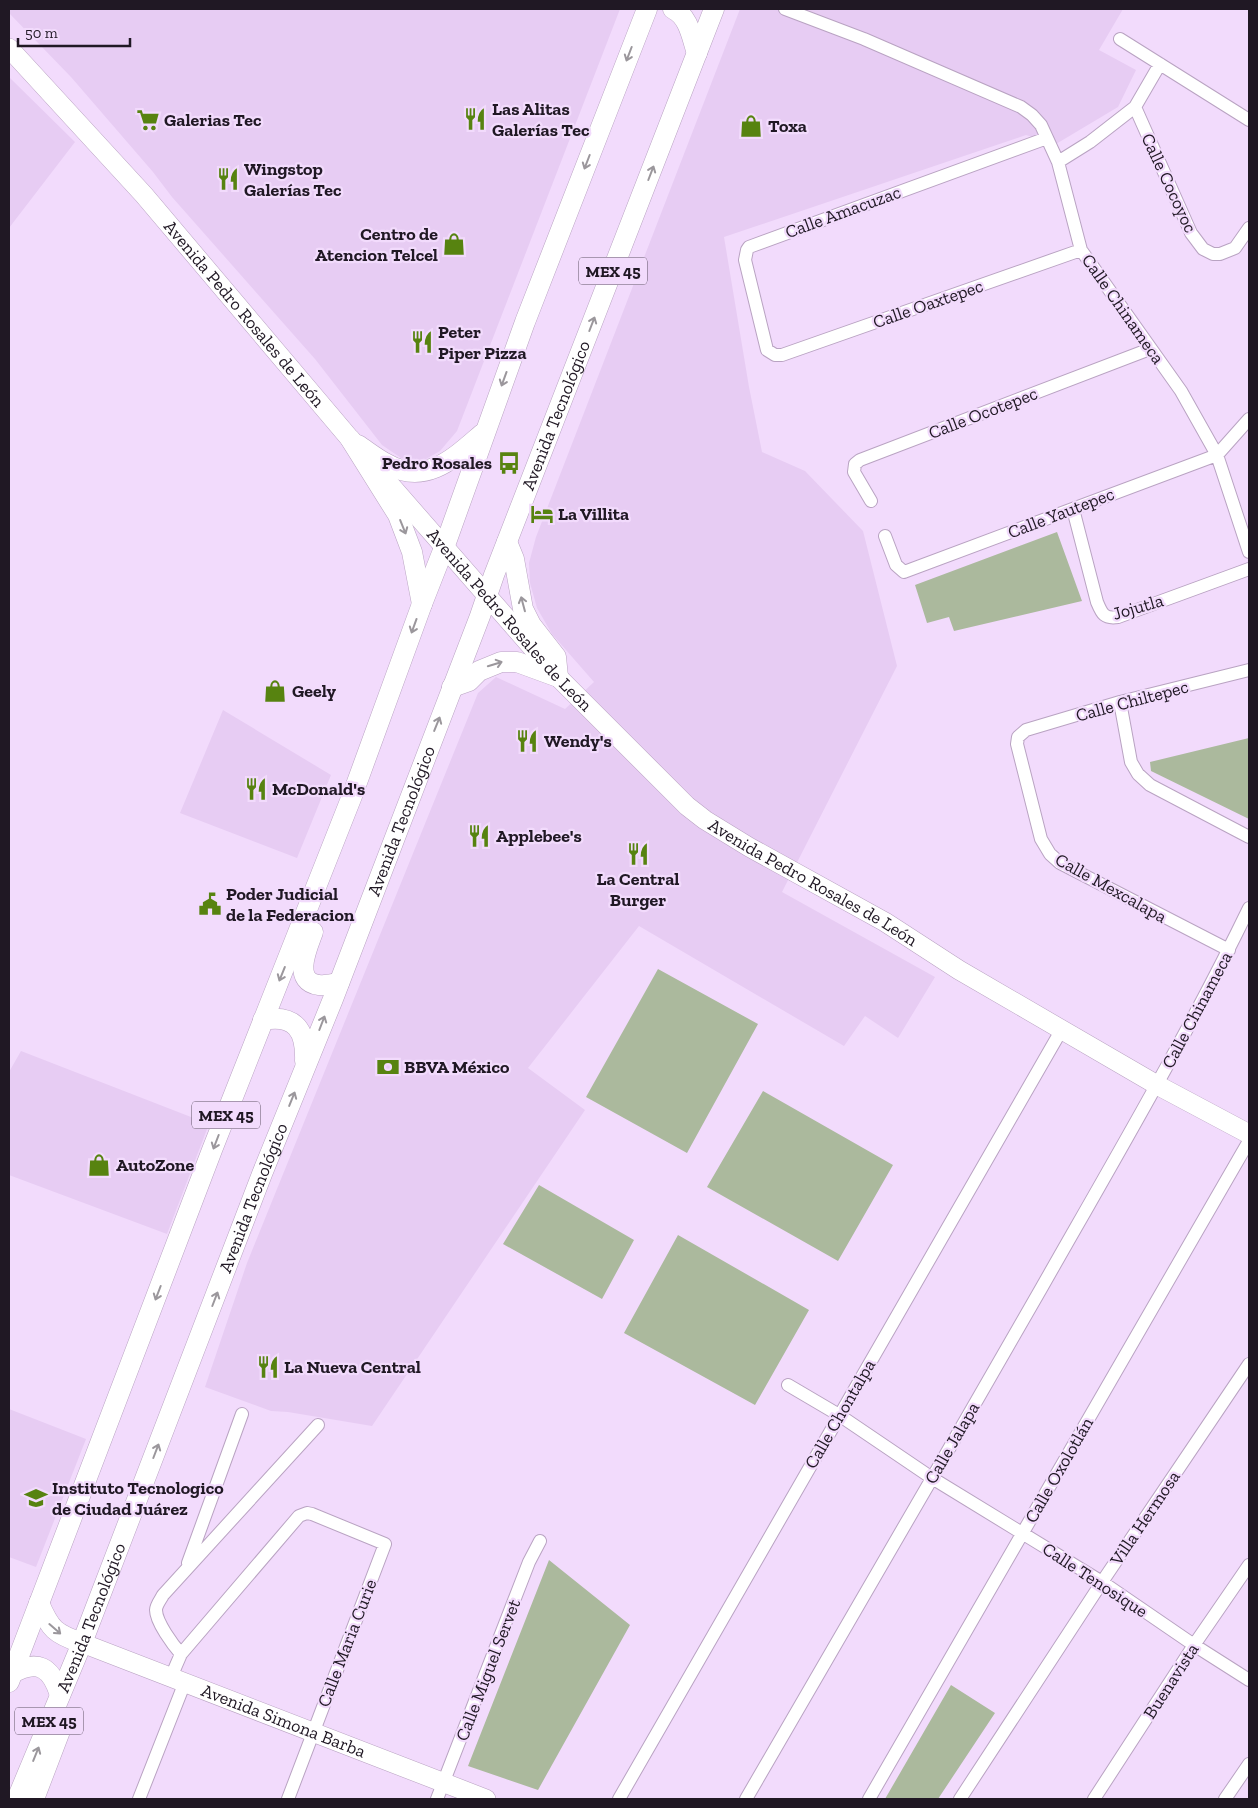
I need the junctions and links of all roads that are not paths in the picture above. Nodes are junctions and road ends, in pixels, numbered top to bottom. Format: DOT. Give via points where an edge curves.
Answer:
graph roads {
  1 [pos="673,9"];
  2 [pos="714,9"];
  3 [pos="784,9"];
  4 [pos="645,13"];
  5 [pos="1120,39"];
  6 [pos="10,53"];
  7 [pos="697,54"];
  8 [pos="1160,64"];
  9 [pos="1135,107"];
  10 [pos="1249,120"];
  11 [pos="1047,138"];
  12 [pos="1058,162"];
  13 [pos="1249,228"];
  14 [pos="1081,250"];
  15 [pos="1150,349"];
  16 [pos="775,355"];
  17 [pos="1249,419"];
  18 [pos="484,433"];
  19 [pos="350,440"];
  20 [pos="1217,455"];
  21 [pos="871,501"];
  22 [pos="1073,509"];
  23 [pos="1244,520"];
  24 [pos="885,536"];
  25 [pos="507,542"];
  26 [pos="444,548"];
  27 [pos="1249,552"];
  28 [pos="1249,569"];
  29 [pos="487,596"];
  30 [pos="422,604"];
  31 [pos="1249,670"];
  32 [pos="558,677"];
  33 [pos="452,686"];
  34 [pos="1120,702"];
  35 [pos="1018,737"];
  36 [pos="366,759"];
  37 [pos="1249,837"];
  38 [pos="1249,908"];
  39 [pos="1229,950"];
  40 [pos="338,983"];
  41 [pos="263,1020"];
  42 [pos="1062,1028"];
  43 [pos="304,1068"];
  44 [pos="1157,1085"];
  45 [pos="1249,1134"];
  46 [pos="1249,1141"];
  47 [pos="1249,1364"];
  48 [pos="788,1385"];
  49 [pos="242,1414"];
  50 [pos="839,1415"];
  51 [pos="318,1425"];
  52 [pos="932,1478"];
  53 [pos="1023,1534"];
  54 [pos="540,1541"];
  55 [pos="1249,1565"];
  56 [pos="186,1570"];
  57 [pos="1102,1582"];
  58 [pos="39,1603"];
  59 [pos="82,1643"];
  60 [pos="1194,1645"];
  61 [pos="181,1654"];
  62 [pos="10,1678"];
  63 [pos="178,1680"];
  64 [pos="1249,1680"];
  65 [pos="60,1695"];
  66 [pos="313,1732"];
  67 [pos="1249,1764"];
  68 [pos="440,1791"];
  69 [pos="17,1799"];
  70 [pos="34,1799"];
  71 [pos="139,1799"];
  72 [pos="288,1799"];
  73 [pos="486,1799"];
  74 [pos="619,1799"];
  75 [pos="746,1799"];
  76 [pos="869,1799"];
  77 [pos="960,1799"];
  78 [pos="1094,1799"];
  79 [pos="1225,1799"];
  1 -- 7 [label="main road" via="686,22"];
  2 -- 7 [label="main road, Avenida Tecnológico / MEX 45"];
  3 -- 11 [label="street, Calle Chinameca" via="864,39 1021,107 1039,122"];
  4 -- 18 [label="main road, MEX 45, one-way"];
  5 -- 8 [label="street"];
  6 -- 19 [label="main road, Avenida Pedro Rosales de León" via="144,195"];
  25 -- 7 [label="main road, Avenida Tecnológico / MEX 45, one-way"];
  8 -- 9 [label="street"];
  8 -- 10 [label="street"];
  9 -- 12 [label="street"];
  9 -- 13 [label="street, Calle Cocoyoc" via="1198,244 1214,254 1228,252 1235,248"];
  11 -- 12 [label="street, Calle Chinameca"];
  11 -- 16 [label="street, Calle Amacuzac" via="749,247 745,260 767,350"];
  12 -- 14 [label="street, Calle Chinameca"];
  14 -- 15 [label="street, Calle Chinameca"];
  14 -- 16 [label="street, Calle Oaxtepec"];
  15 -- 20 [label="street, Calle Chinameca" via="1181,391"];
  15 -- 21 [label="street, Calle Ocotepec" via="860,460 855,464 854,472"];
  17 -- 20 [label="street"];
  18 -- 19 [label="main road" via="455,458 422,472 406,471 387,464"];
  18 -- 26 [label="main road, MEX 45"];
  19 -- 26 [label="main road, Avenida Pedro Rosales de León"];
  19 -- 30 [label="main road, one-way" via="398,515 410,547"];
  20 -- 22 [label="street, Calle Yautepec"];
  20 -- 23 [label="street, Calle Chinameca"];
  22 -- 24 [label="street, Calle Yautepec" via="904,572 896,565"];
  22 -- 28 [label="street, Jojutla" via="1097,602 1106,617 1118,617"];
  23 -- 27 [label="street, Calle Chinameca"];
  25 -- 29 [label="main road, Avenida Tecnológico / MEX 45"];
  32 -- 25 [label="main road, one-way" via="556,657 523,609 514,559"];
  26 -- 29 [label="main road, Avenida Pedro Rosales de León"];
  26 -- 30 [label="main road, MEX 45"];
  29 -- 32 [label="main road, Avenida Pedro Rosales de León"];
  29 -- 33 [label="main road, Avenida Tecnológico / MEX 45"];
  30 -- 36 [label="main road, MEX 45, one-way"];
  31 -- 34 [label="street, Calle Chiltepec"];
  33 -- 32 [label="main road, one-way" via="470,681 479,671 501,662 517,662"];
  32 -- 42 [label="main road, Avenida Pedro Rosales de León" via="705,820"];
  40 -- 33 [label="main road, Avenida Tecnológico / MEX 45, one-way"];
  34 -- 35 [label="street, Calle Chiltepec" via="1026,730"];
  34 -- 37 [label="street" via="1131,762 1138,774 1150,785"];
  35 -- 39 [label="street, Calle Mexcalapa" via="1017,748 1041,838 1050,854 1060,863"];
  36 -- 40 [label="main road" via="361,809 304,956 303,969 307,980 321,985"];
  36 -- 41 [label="main road, MEX 45, one-way"];
  38 -- 39 [label="street, Calle Chinameca"];
  39 -- 44 [label="street, Calle Chinameca"];
  43 -- 40 [label="main road, Avenida Tecnológico / MEX 45, one-way"];
  41 -- 43 [label="main road" via="285,1020 300,1030 306,1046"];
  41 -- 58 [label="main road, MEX 45, one-way"];
  42 -- 44 [label="main road, Avenida Pedro Rosales de León"];
  42 -- 50 [label="street, Calle Chontalpa"];
  59 -- 43 [label="main road, Avenida Tecnológico / MEX 45, one-way"];
  44 -- 45 [label="main road, Avenida Pedro Rosales de León"];
  44 -- 52 [label="street, Calle Jalapa"];
  46 -- 53 [label="street, Calle Oxolotlán"];
  47 -- 57 [label="street, Villa Hermosa"];
  48 -- 50 [label="street, Calle Tenosique"];
  49 -- 56 [label="street"];
  50 -- 52 [label="street, Calle Tenosique"];
  50 -- 74 [label="street, Calle Chontalpa"];
  51 -- 56 [label="street"];
  52 -- 53 [label="street, Calle Tenosique"];
  52 -- 75 [label="street, Calle Jalapa"];
  53 -- 57 [label="street, Calle Tenosique"];
  53 -- 76 [label="street, Calle Oxolotlán"];
  54 -- 68 [label="street, Calle Miguel Servet"];
  55 -- 60 [label="street, Buenavista"];
  56 -- 61 [label="street" via="163,1595 156,1610 168,1640"];
  57 -- 60 [label="street, Calle Tenosique"];
  57 -- 77 [label="street, Villa Hermosa"];
  58 -- 59 [label="main road, one-way" via="50,1626 66,1638"];
  58 -- 62 [label="main road, MEX 45"];
  59 -- 63 [label="main road, Avenida Simona Barba"];
  59 -- 65 [label="main road, Avenida Tecnológico / MEX 45"];
  59 -- 70 [label="main road" via="73,1694"];
  60 -- 64 [label="street, Calle Tenosique"];
  60 -- 78 [label="street, Buenavista"];
  61 -- 63 [label="street"];
  61 -- 66 [label="street, Calle Maria Curie" via="303,1514 312,1514 385,1544"];
  62 -- 65 [label="main road" via="23,1667 39,1666 52,1676"];
  63 -- 66 [label="main road, Avenida Simona Barba"];
  63 -- 71 [label="street"];
  69 -- 65 [label="main road, Avenida Tecnológico / MEX 45, one-way"];
  66 -- 68 [label="main road, Avenida Simona Barba"];
  66 -- 72 [label="street, Calle Maria Curie"];
  67 -- 79 [label="street"];
  68 -- 73 [label="main road, Avenida Simona Barba"];
}
